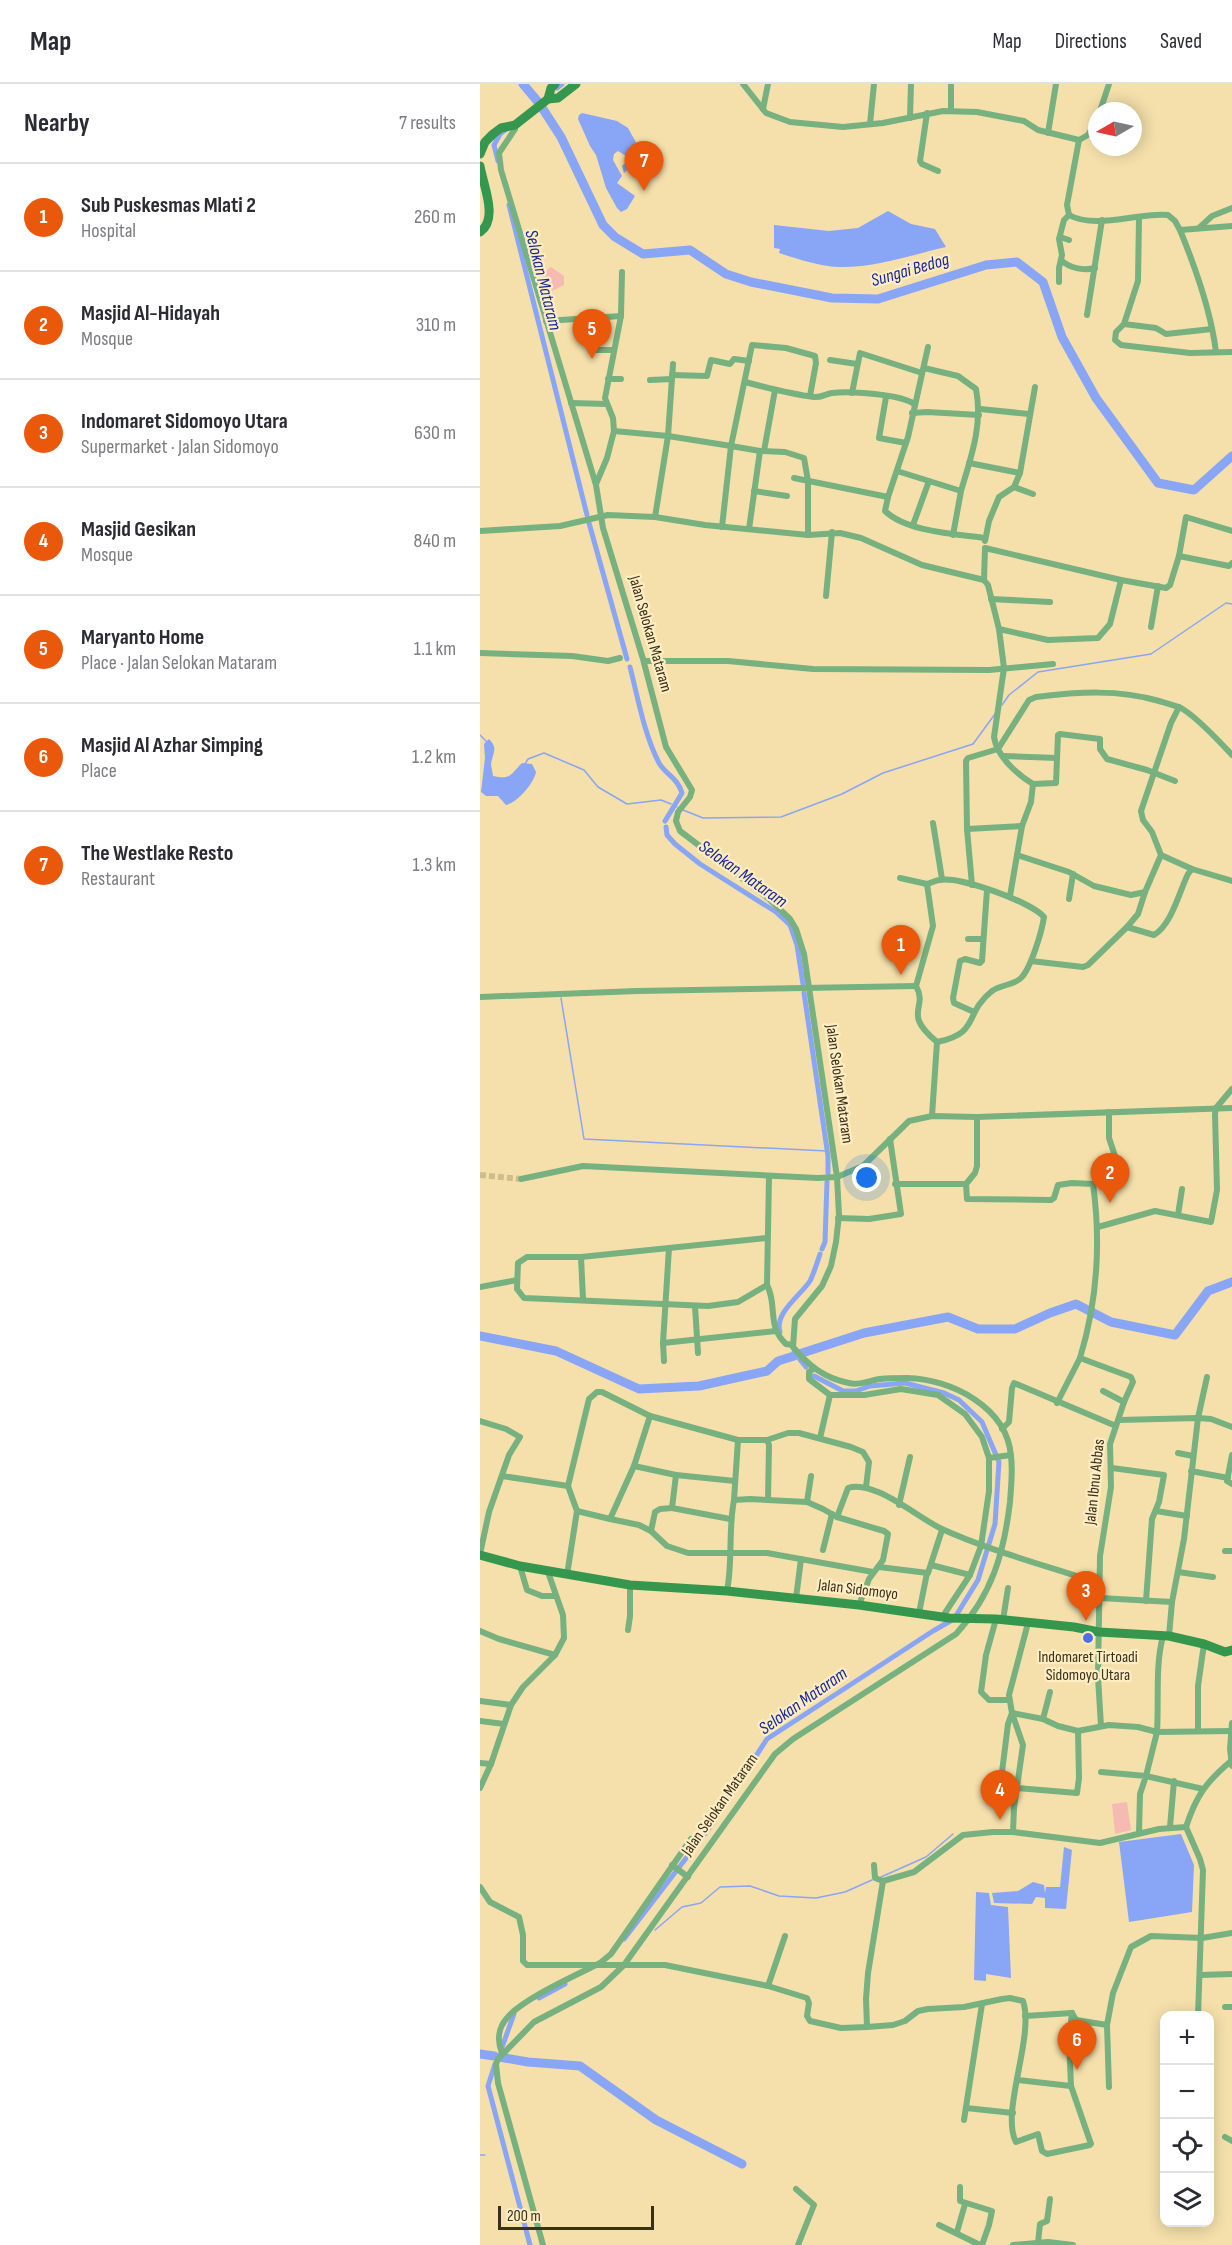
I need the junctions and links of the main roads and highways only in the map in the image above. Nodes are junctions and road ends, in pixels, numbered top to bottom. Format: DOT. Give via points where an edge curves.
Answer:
graph roads {
  1 [pos="555,84"];
  2 [pos="576,84"];
  3 [pos="547,100"];
  4 [pos="480,154"];
  5 [pos="480,166"];
  6 [pos="480,232"];
  7 [pos="480,1554"];
  8 [pos="1232,1650"];
  1 -- 3 [label="main road, Jalan Selokan Mataram"];
  2 -- 3 [label="main road, Jalan Selokan Mataram" via="558,98"];
  3 -- 4 [label="main road, Jalan Selokan Mataram" via="517,123 493,134"];
  5 -- 6 [label="main road" via="490,217"];
  7 -- 8 [label="main road, Jalan Sidomoyo" via="548,1572 630,1585 727,1591 946,1617 1166,1636 1225,1652"];
}
